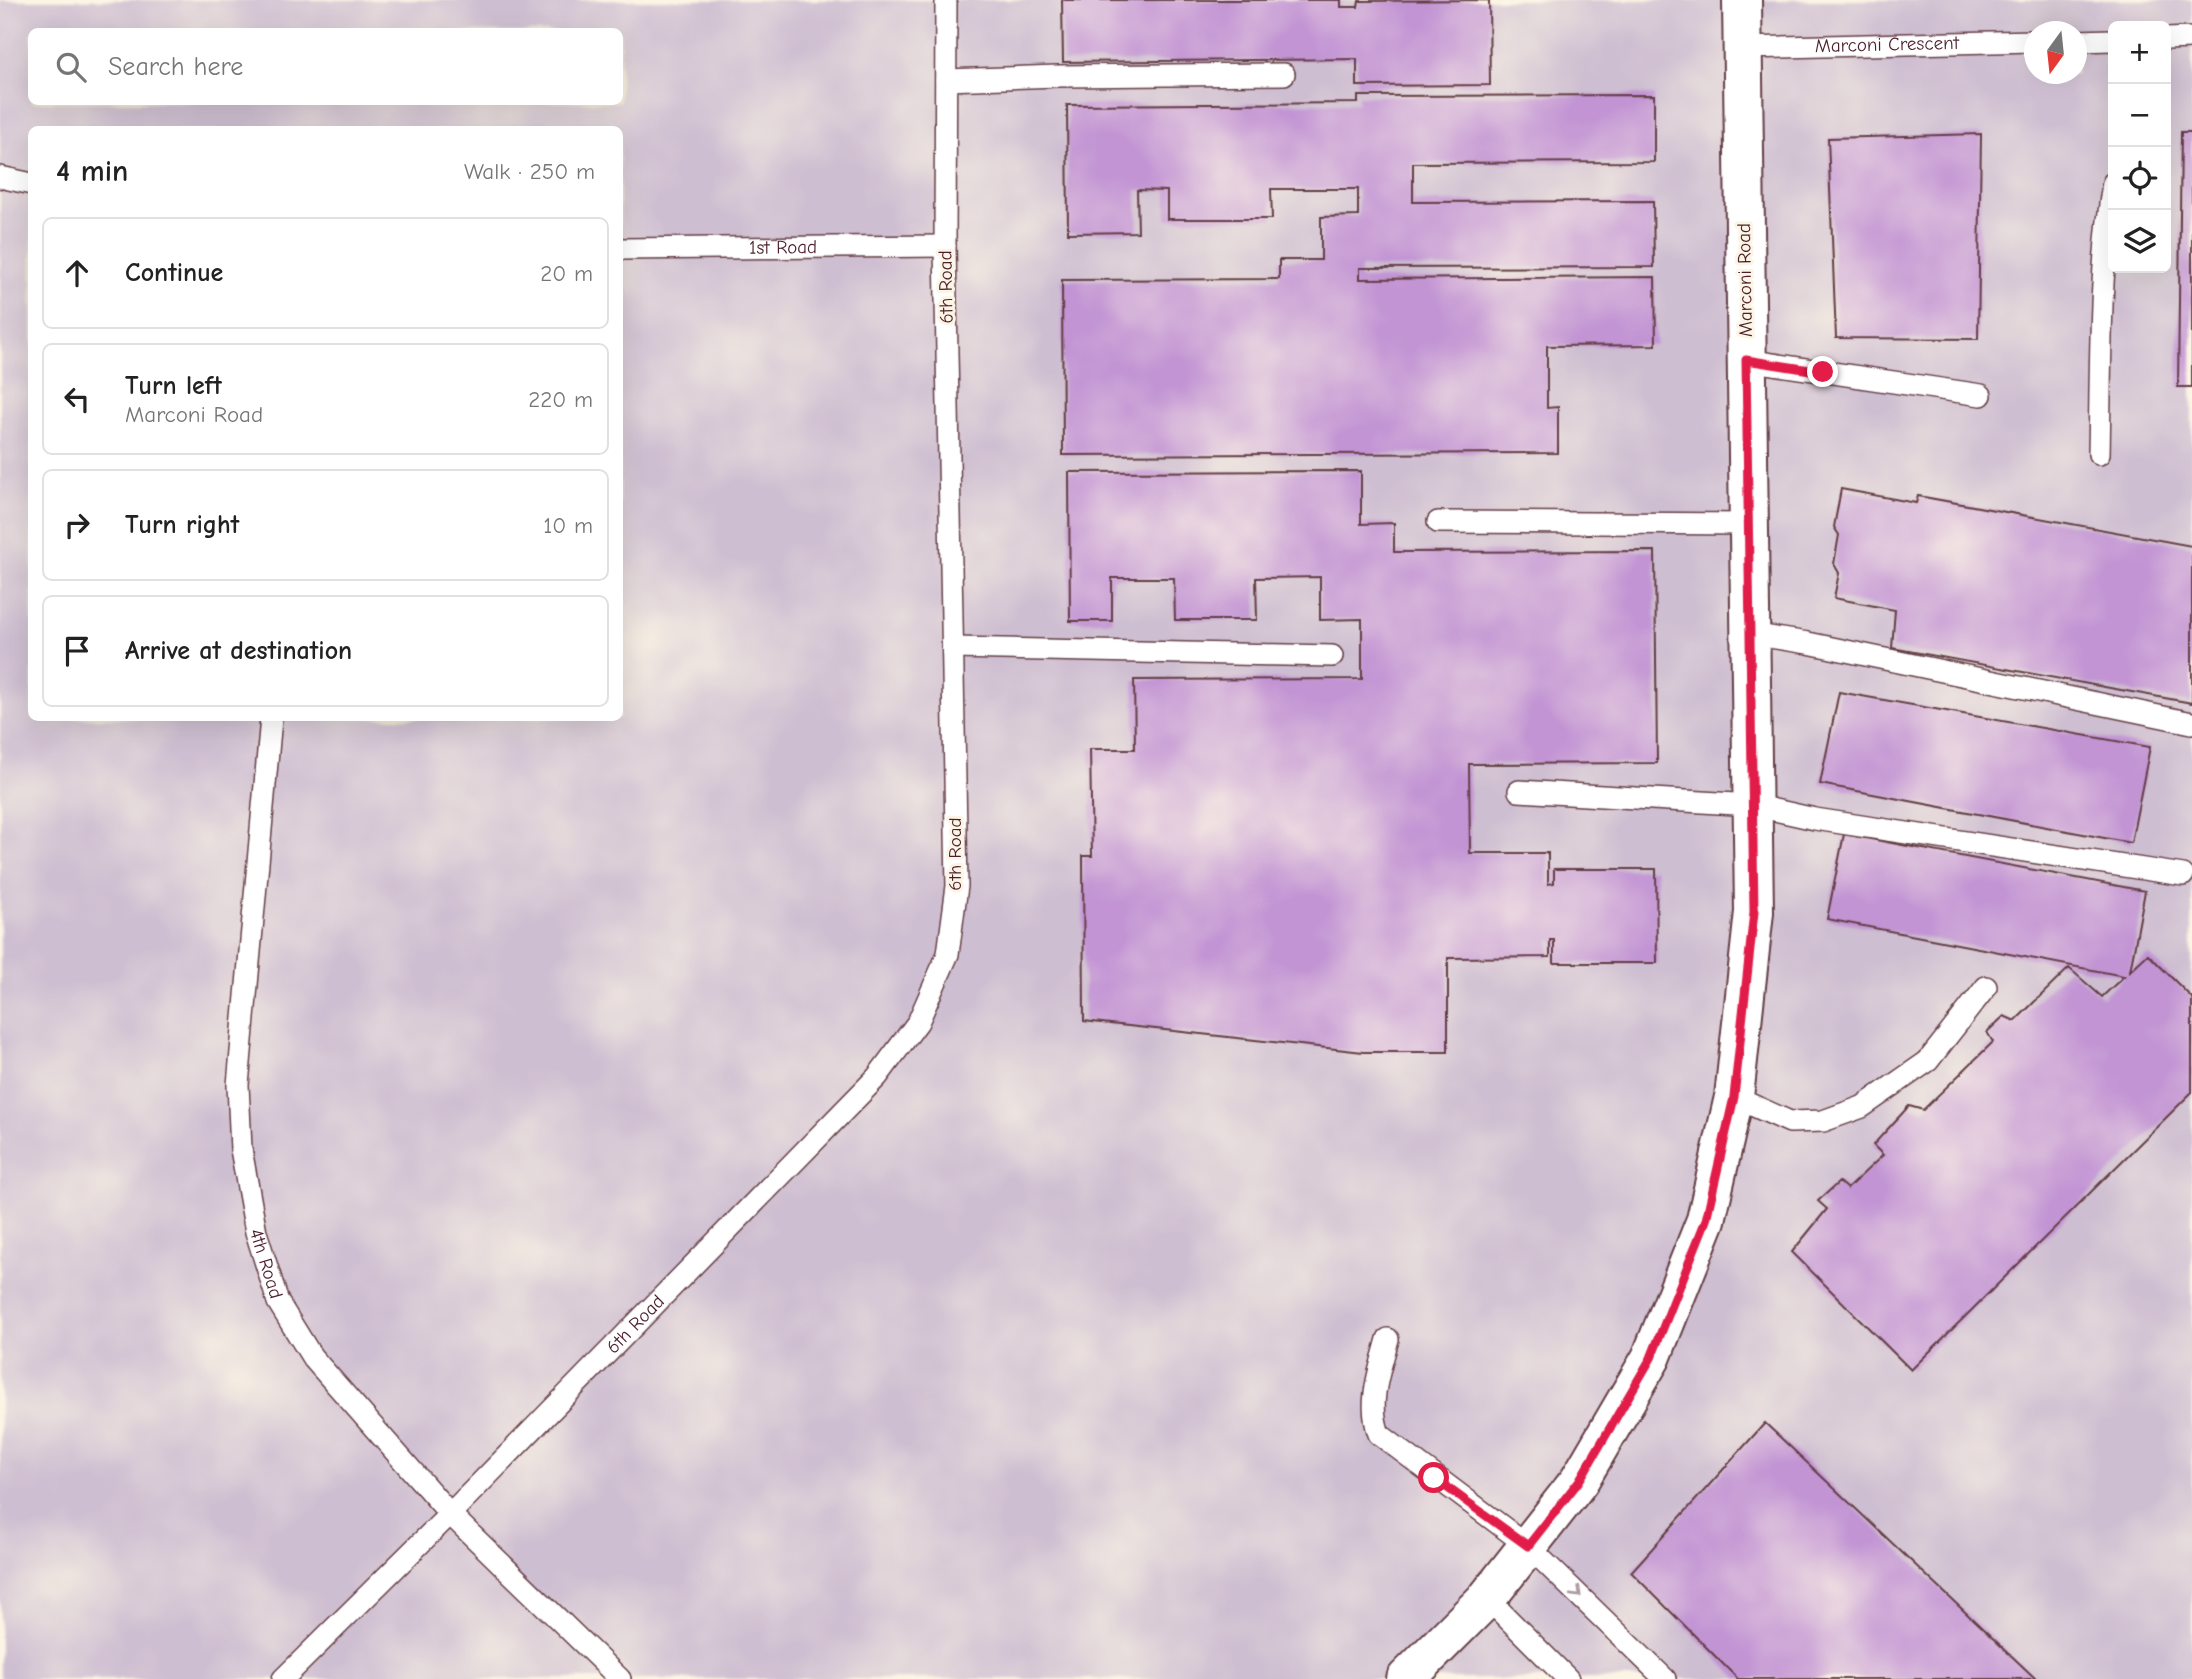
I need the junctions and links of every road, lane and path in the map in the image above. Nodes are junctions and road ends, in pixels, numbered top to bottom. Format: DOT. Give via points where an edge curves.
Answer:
graph roads {
  1 [pos="946,0"];
  2 [pos="1742,0"];
  3 [pos="2192,38"];
  4 [pos="2171,39"];
  5 [pos="2108,40"];
  6 [pos="2024,41"];
  7 [pos="2087,41"];
  8 [pos="1742,48"];
  9 [pos="1284,74"];
  10 [pos="946,80"];
  11 [pos="0,177"];
  12 [pos="28,183"];
  13 [pos="2110,210"];
  14 [pos="945,246"];
  15 [pos="623,249"];
  16 [pos="1746,360"];
  17 [pos="1981,394"];
  18 [pos="2099,454"];
  19 [pos="1438,522"];
  20 [pos="1748,524"];
  21 [pos="1750,634"];
  22 [pos="953,648"];
  23 [pos="1332,656"];
  24 [pos="271,721"];
  25 [pos="2192,723"];
  26 [pos="1519,790"];
  27 [pos="1752,805"];
  28 [pos="2183,874"];
  29 [pos="1986,988"];
  30 [pos="1734,1097"];
  31 [pos="1388,1339"];
  32 [pos="450,1514"];
  33 [pos="1528,1546"];
  34 [pos="1487,1598"];
  35 [pos="283,1679"];
  36 [pos="620,1679"];
  37 [pos="1406,1679"];
  38 [pos="1568,1679"];
  39 [pos="1665,1679"];
  1 -- 10 [label="lane, 6th Road"];
  2 -- 8 [label="street, Marconi Road"];
  3 -- 4 [label="lane"];
  5 -- 7 [label="lane"];
  6 -- 8 [label="lane, Marconi Crescent"];
  8 -- 16 [label="street, Marconi Road"];
  9 -- 10 [label="lane"];
  10 -- 14 [label="lane, 6th Road"];
  11 -- 12 [label="lane"];
  13 -- 18 [label="lane" via="2103,277"];
  14 -- 15 [label="lane, 1st Road"];
  14 -- 22 [label="lane, 6th Road"];
  16 -- 17 [label="lane"];
  16 -- 20 [label="street, Marconi Road"];
  19 -- 20 [label="lane"];
  20 -- 21 [label="street, Marconi Road"];
  21 -- 25 [label="lane"];
  21 -- 27 [label="street, Marconi Road"];
  22 -- 23 [label="lane"];
  22 -- 32 [label="lane, 6th Road" via="957,886 948,954 918,1022 877,1077"];
  24 -- 32 [label="lane, 4th Road" via="238,1085 240,1149 256,1232 278,1302 312,1357"];
  26 -- 27 [label="lane"];
  27 -- 28 [label="lane" via="1815,819"];
  27 -- 30 [label="street, Marconi Road" via="1754,912"];
  29 -- 30 [label="lane" via="1928,1061 1862,1107 1823,1121 1790,1122"];
  30 -- 33 [label="street, Marconi Road" via="1706,1220 1651,1358 1579,1481"];
  31 -- 33 [label="lane" via="1374,1399 1373,1419 1379,1434"];
  32 -- 35 [label="lane, 6th Road"];
  32 -- 36 [label="lane, 4th Road"];
  33 -- 34 [label="street, Marconi Road"];
  33 -- 39 [label="lane, one-way"];
  34 -- 37 [label="street, Marconi Road"];
  34 -- 38 [label="lane"];
}
